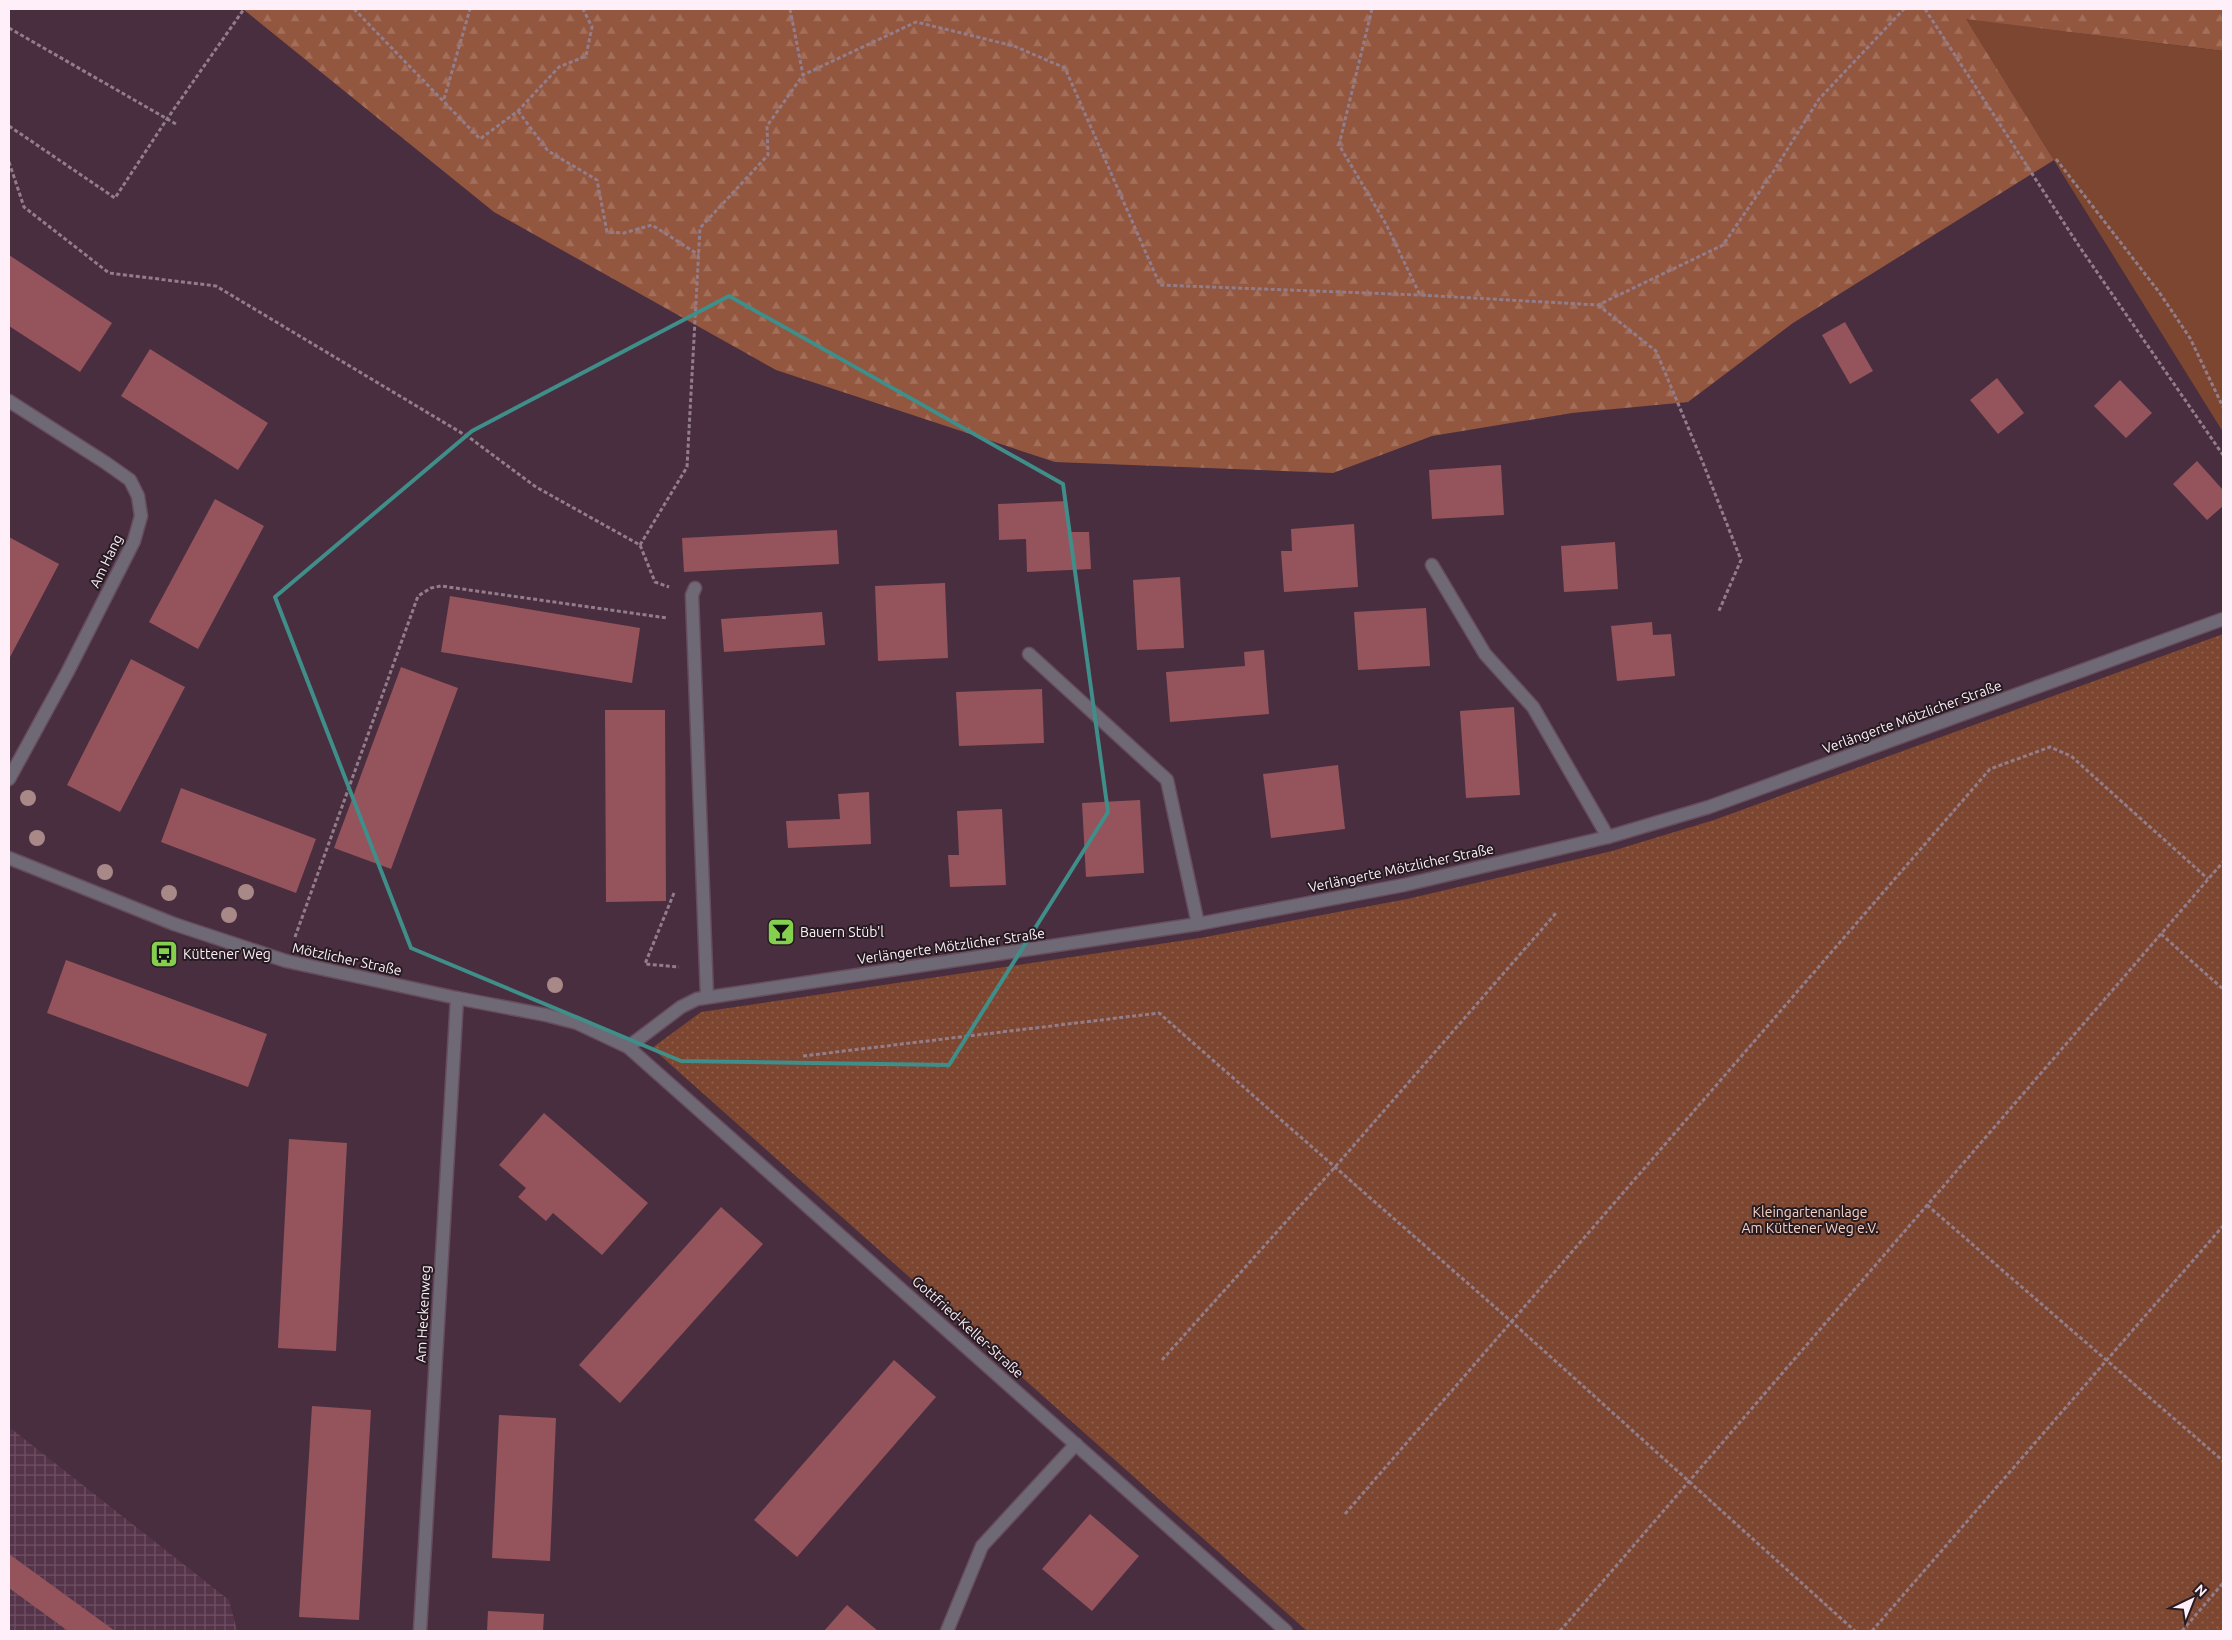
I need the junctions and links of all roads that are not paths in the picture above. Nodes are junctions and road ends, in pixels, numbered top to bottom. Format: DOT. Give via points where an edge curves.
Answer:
graph roads {
  1 [pos="9,401"];
  2 [pos="1432,565"];
  3 [pos="693,591"];
  4 [pos="2223,619"];
  5 [pos="1029,654"];
  6 [pos="9,779"];
  7 [pos="1608,837"];
  8 [pos="9,858"];
  9 [pos="1198,924"];
  10 [pos="707,997"];
  11 [pos="457,998"];
  12 [pos="628,1047"];
  13 [pos="1076,1444"];
  14 [pos="420,1631"];
  15 [pos="946,1631"];
  16 [pos="1286,1631"];
  1 -- 6 [label="street, Am Hang" via="130,480 138,496 140,516 134,541 68,673"];
  2 -- 7 [label="street" via="1485,654 1533,707"];
  3 -- 10 [label="street"];
  4 -- 7 [label="street, Verlängerte Mötzlicher Straße" via="1709,807"];
  5 -- 9 [label="street" via="1168,780"];
  7 -- 9 [label="street, Verlängerte Mötzlicher Straße" via="1404,886"];
  8 -- 11 [label="street, Mötzlicher Straße" via="174,924 286,961"];
  9 -- 10 [label="street, Verlängerte Mötzlicher Straße"];
  10 -- 12 [label="street, Verlängerte Mötzlicher Straße" via="681,1007"];
  11 -- 12 [label="street, Mötzlicher Straße" via="546,1015 577,1024"];
  11 -- 14 [label="street, Am Heckenweg"];
  12 -- 13 [label="street, Gottfried-Keller-Straße"];
  13 -- 15 [label="street" via="982,1546"];
  13 -- 16 [label="street, Gottfried-Keller-Straße"];
}
